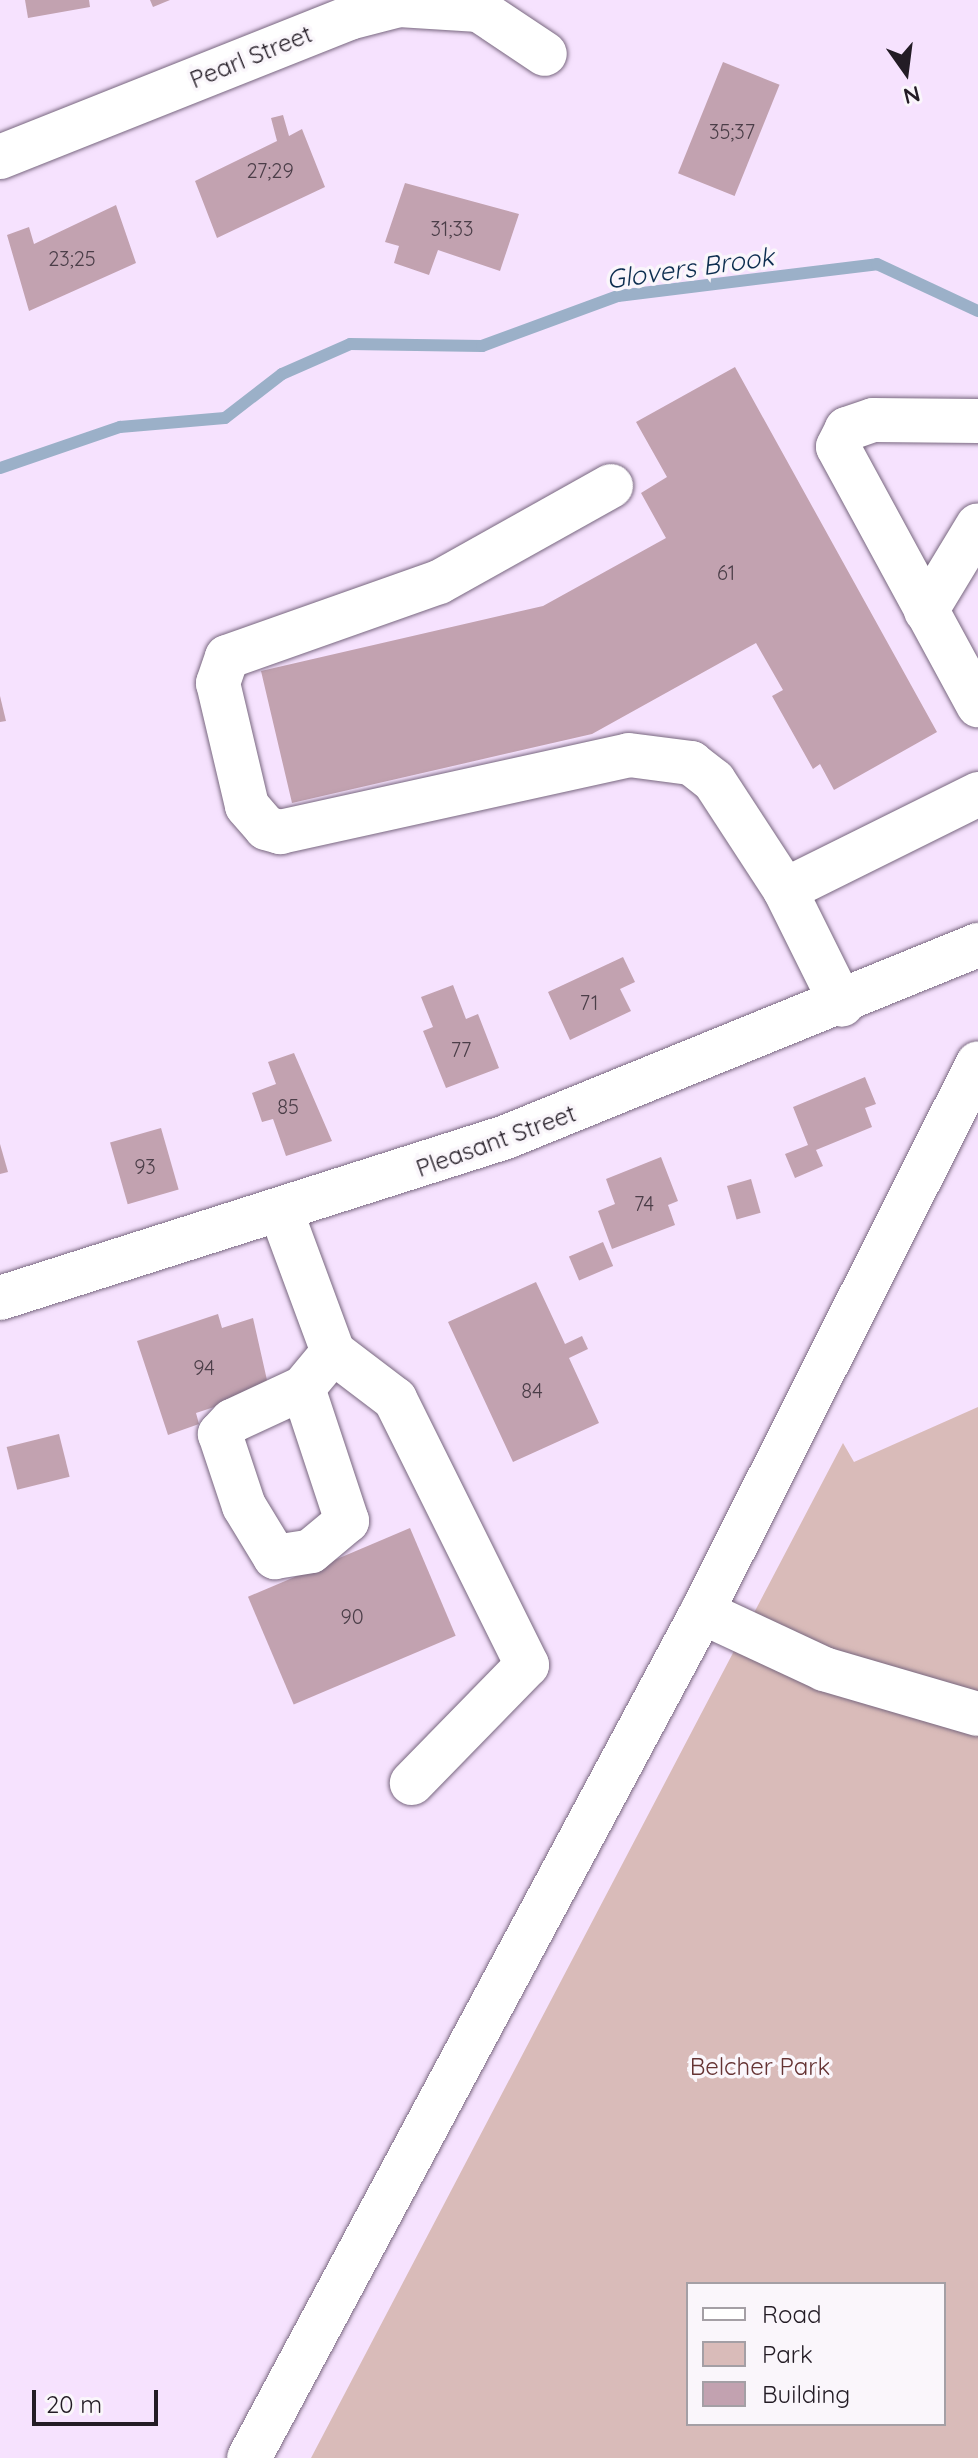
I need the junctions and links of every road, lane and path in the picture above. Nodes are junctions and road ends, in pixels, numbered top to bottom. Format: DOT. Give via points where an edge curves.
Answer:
graph roads {
  1 [pos="545,54"];
  2 [pos="0,157"];
  3 [pos="978,421"];
  4 [pos="611,486"];
  5 [pos="978,525"];
  6 [pos="926,611"];
  7 [pos="978,705"];
  8 [pos="978,794"];
  9 [pos="785,890"];
  10 [pos="978,945"];
  11 [pos="842,1005"];
  12 [pos="978,1063"];
  13 [pos="282,1214"];
  14 [pos="0,1298"];
  15 [pos="333,1352"];
  16 [pos="303,1388"];
  17 [pos="702,1612"];
  18 [pos="978,1714"];
  19 [pos="412,1783"];
  20 [pos="249,2458"];
  1 -- 2 [label="street, Pearl Street" via="479,10 399,5 349,18"];
  3 -- 6 [label="street" via="896,417 847,429 838,447"];
  4 -- 9 [label="street" via="439,582 227,657 218,683 247,806 266,828 297,830 661,753 691,763 714,781"];
  5 -- 6 [label="street"];
  6 -- 7 [label="street"];
  8 -- 9 [label="street"];
  9 -- 11 [label="street"];
  10 -- 11 [label="street, Pleasant Street"];
  11 -- 13 [label="street, Pleasant Street" via="637,1089"];
  12 -- 17 [label="street"];
  13 -- 14 [label="street, Pleasant Street"];
  13 -- 15 [label="street"];
  15 -- 16 [label="street"];
  15 -- 19 [label="street" via="395,1399 527,1665"];
  17 -- 18 [label="street" via="824,1669"];
  17 -- 20 [label="street"];
}
